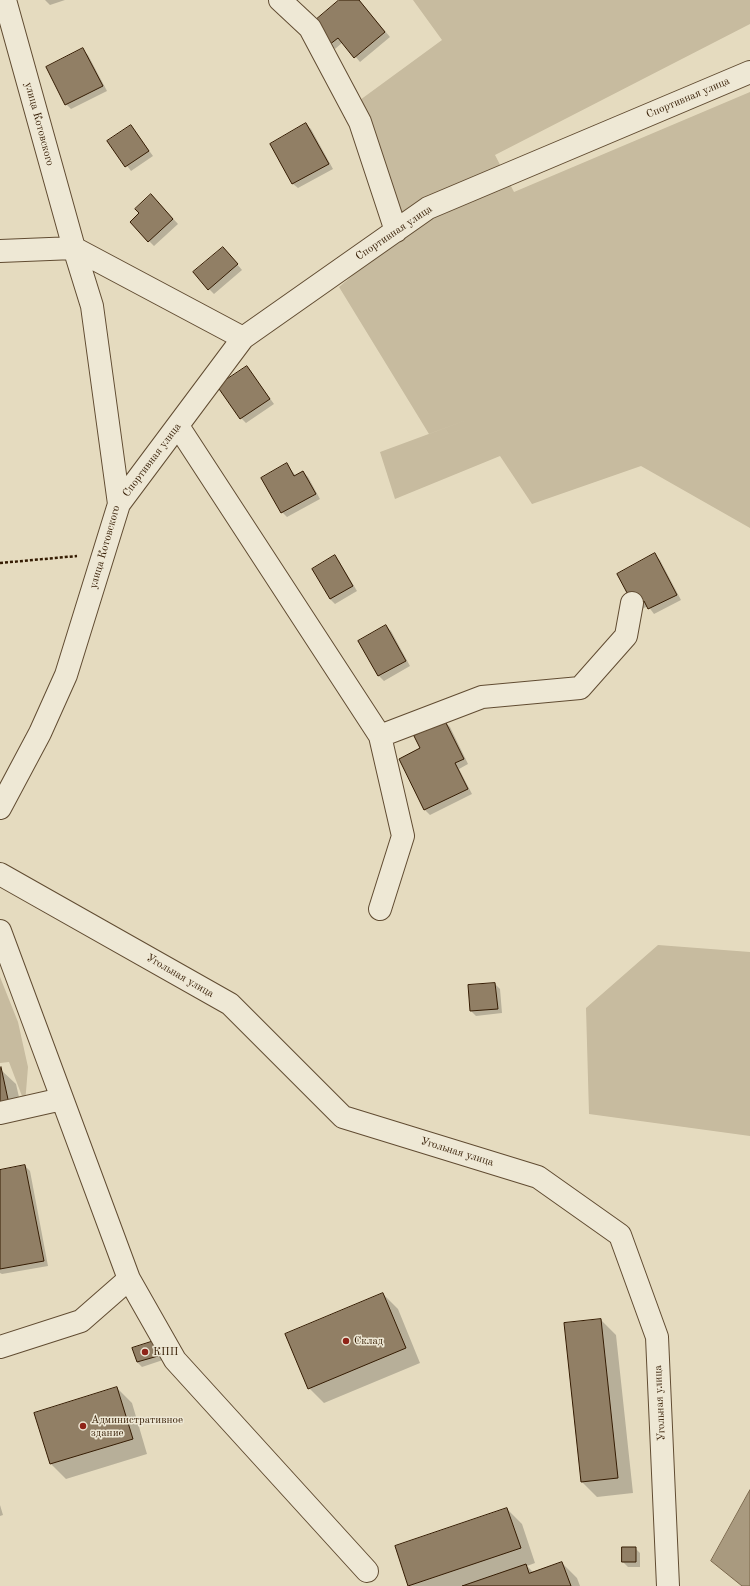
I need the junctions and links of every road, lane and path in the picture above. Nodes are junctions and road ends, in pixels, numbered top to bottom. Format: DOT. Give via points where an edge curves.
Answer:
graph roads {
  1 [pos="5,0"];
  2 [pos="280,0"];
  3 [pos="750,72"];
  4 [pos="396,231"];
  5 [pos="74,248"];
  6 [pos="0,251"];
  7 [pos="243,338"];
  8 [pos="178,426"];
  9 [pos="119,504"];
  10 [pos="104,554"];
  11 [pos="0,563"];
  12 [pos="632,603"];
  13 [pos="380,736"];
  14 [pos="0,808"];
  15 [pos="0,874"];
  16 [pos="380,908"];
  17 [pos="0,931"];
  18 [pos="62,1099"];
  19 [pos="0,1113"];
  20 [pos="129,1279"];
  21 [pos="0,1347"];
  22 [pos="367,1571"];
  23 [pos="668,1586"];
  1 -- 5 [label="street, улица Котовского"];
  2 -- 4 [label="street" via="310,28 360,122"];
  3 -- 4 [label="street, Спортивная улица" via="428,208"];
  4 -- 7 [label="street, Спортивная улица"];
  5 -- 6 [label="street"];
  5 -- 7 [label="street"];
  5 -- 9 [label="street, улица Котовского" via="92,306"];
  7 -- 8 [label="street, Спортивная улица"];
  8 -- 9 [label="street, Спортивная улица"];
  8 -- 13 [label="street"];
  9 -- 10 [label="street, улица Котовского"];
  10 -- 11 [label="path"];
  10 -- 14 [label="street, улица Котовского" via="66,675 40,733"];
  12 -- 13 [label="street" via="626,636 580,688 482,697"];
  13 -- 16 [label="street" via="403,836"];
  15 -- 23 [label="street, Угольная улица" via="230,1004 343,1117 538,1177 620,1235 657,1337"];
  17 -- 18 [label="street"];
  18 -- 19 [label="street"];
  18 -- 20 [label="street"];
  20 -- 21 [label="street" via="81,1321"];
  20 -- 22 [label="street" via="175,1360"];
}
